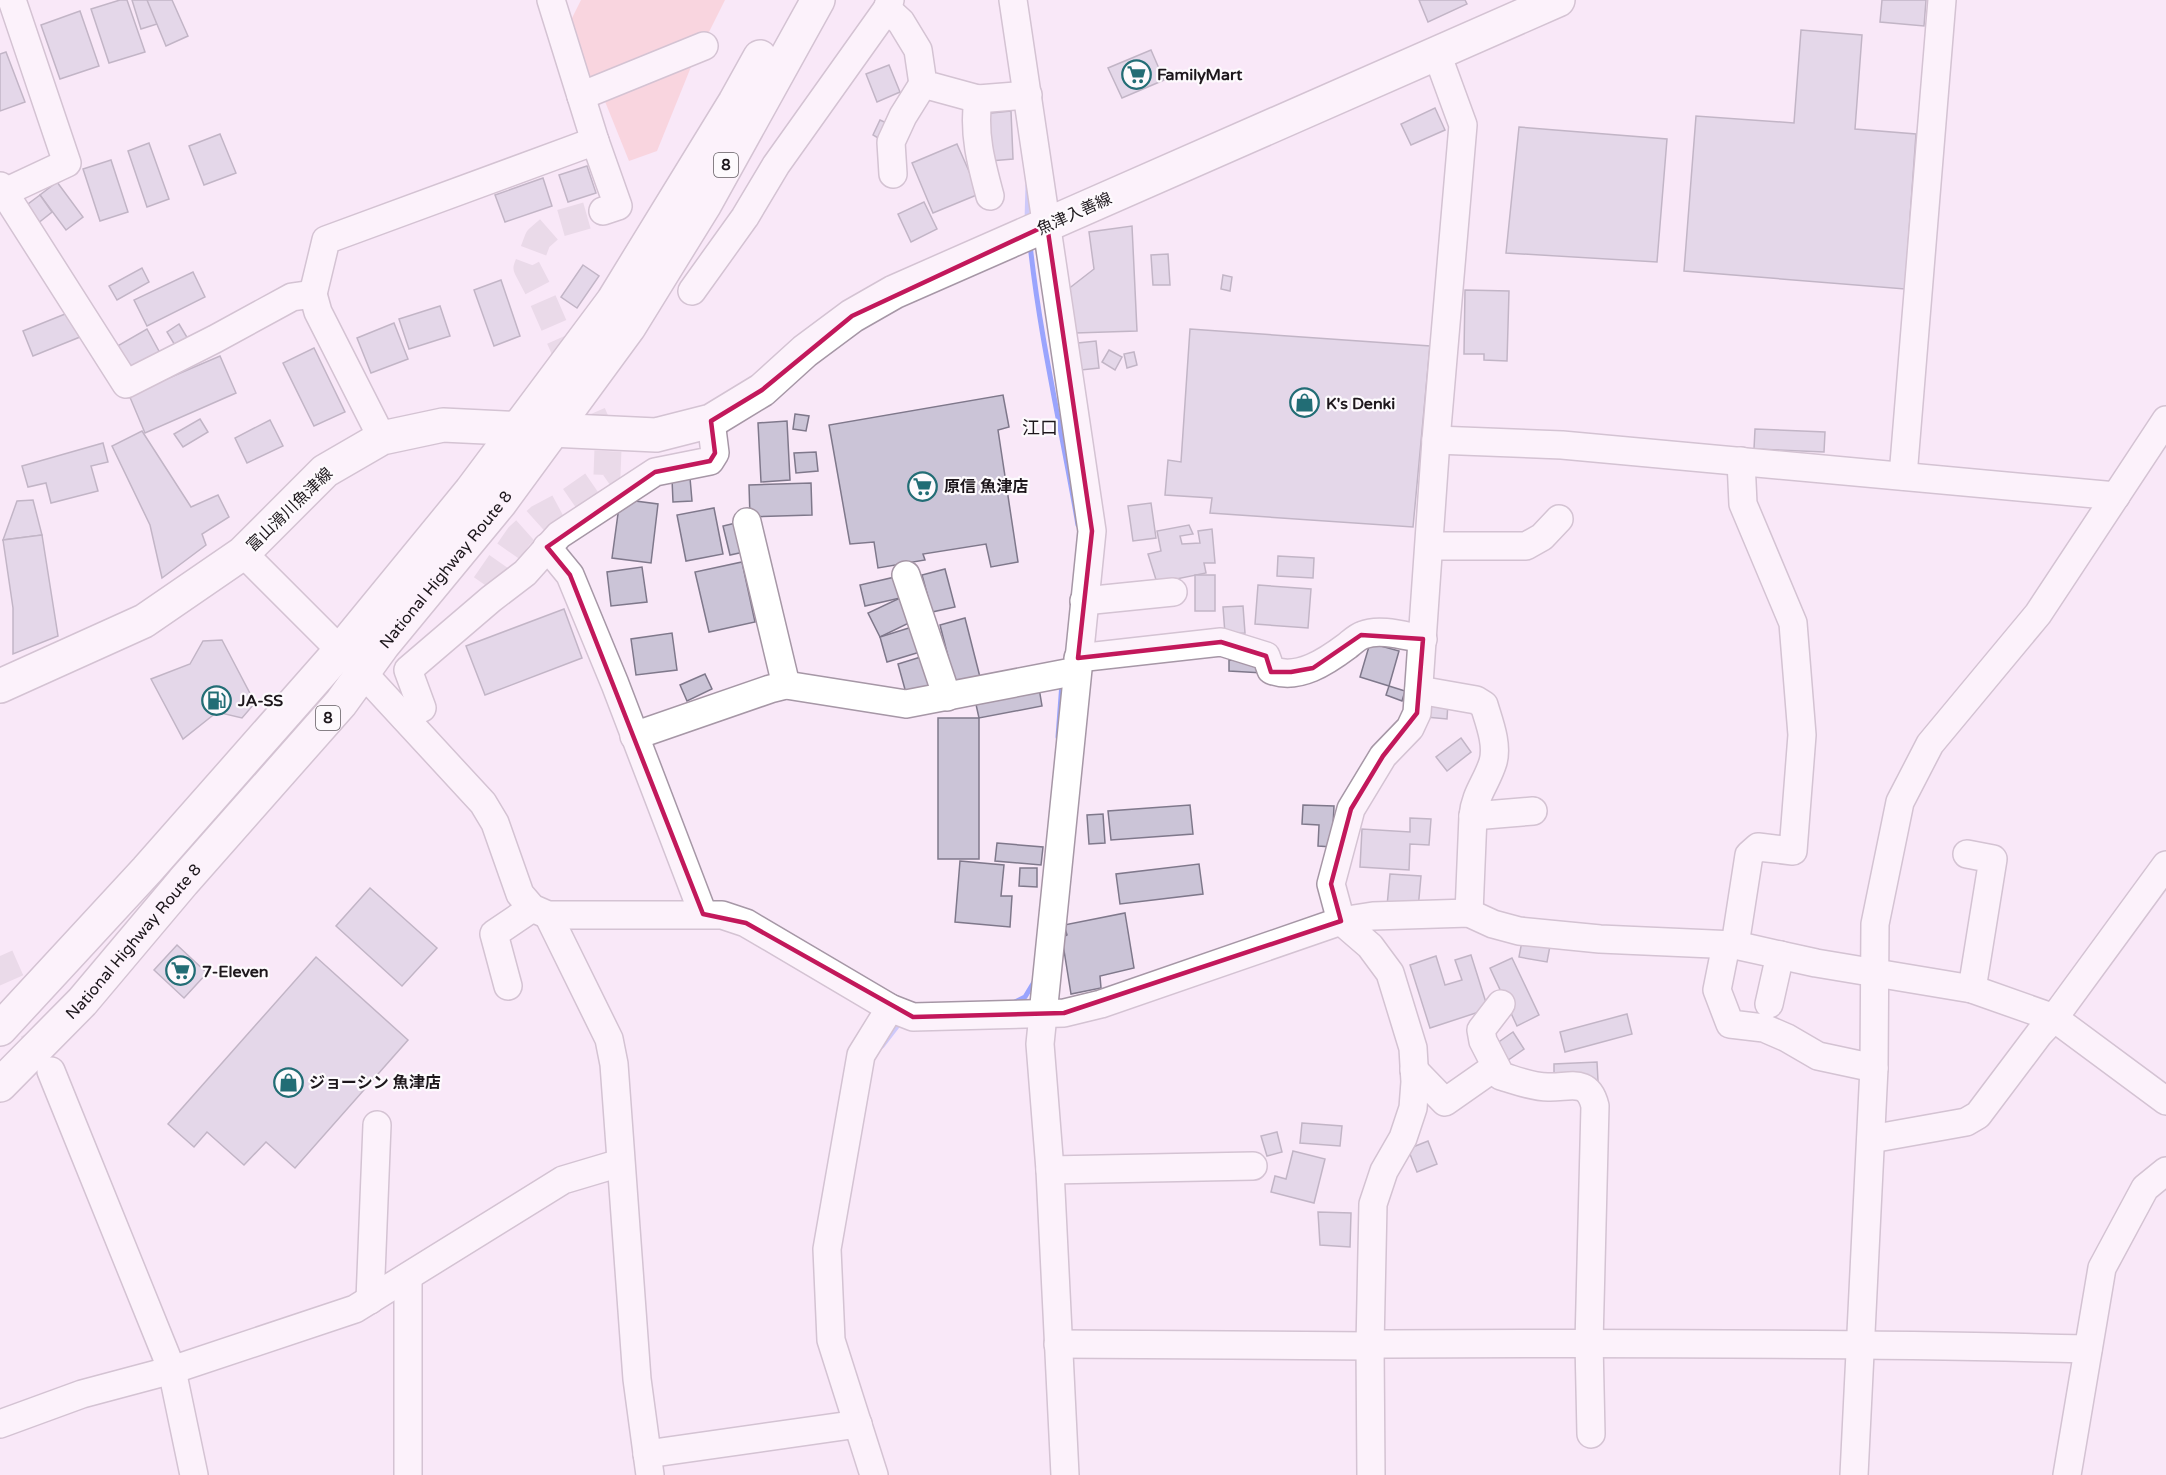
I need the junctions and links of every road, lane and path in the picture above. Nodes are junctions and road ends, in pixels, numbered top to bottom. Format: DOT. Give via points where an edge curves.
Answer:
graph roads {
  1 [pos="12,0"];
  2 [pos="551,0"];
  3 [pos="792,0"];
  4 [pos="818,0"];
  5 [pos="1013,0"];
  6 [pos="1942,0"];
  7 [pos="1542,3"];
  8 [pos="889,4"];
  9 [pos="704,46"];
  10 [pos="1437,54"];
  11 [pos="923,84"];
  12 [pos="1029,95"];
  13 [pos="581,96"];
  14 [pos="978,99"];
  15 [pos="595,141"];
  16 [pos="893,174"];
  17 [pos="3,189"];
  18 [pos="990,196"];
  19 [pos="603,211"];
  20 [pos="1047,225"];
  21 [pos="692,291"];
  22 [pos="314,294"];
  23 [pos="2166,420"];
  24 [pos="711,421"];
  25 [pos="517,430"];
  26 [pos="551,430"];
  27 [pos="606,432"];
  28 [pos="382,438"];
  29 [pos="1436,440"];
  30 [pos="1741,461"];
  31 [pos="1903,476"];
  32 [pos="2116,496"];
  33 [pos="1559,519"];
  34 [pos="747,522"];
  35 [pos="1430,546"];
  36 [pos="547,548"];
  37 [pos="243,553"];
  38 [pos="906,575"];
  39 [pos="1173,592"];
  40 [pos="1084,601"];
  41 [pos="1423,639"];
  42 [pos="352,662"];
  43 [pos="1078,665"];
  44 [pos="786,685"];
  45 [pos="0,686"];
  46 [pos="1419,690"];
  47 [pos="947,696"];
  48 [pos="404,717"];
  49 [pos="634,736"];
  50 [pos="1533,811"];
  51 [pos="1473,816"];
  52 [pos="1967,854"];
  53 [pos="2166,865"];
  54 [pos="540,911"];
  55 [pos="1469,913"];
  56 [pos="704,914"];
  57 [pos="1341,921"];
  58 [pos="1731,945"];
  59 [pos="1780,955"];
  60 [pos="1874,971"];
  61 [pos="507,987"];
  62 [pos="1972,989"];
  63 [pos="1501,1004"];
  64 [pos="1769,1004"];
  65 [pos="890,1008"];
  66 [pos="1043,1012"];
  67 [pos="2054,1018"];
  68 [pos="0,1029"];
  69 [pos="1495,1067"];
  70 [pos="1874,1068"];
  71 [pos="1414,1070"];
  72 [pos="51,1071"];
  73 [pos="0,1085"];
  74 [pos="2166,1101"];
  75 [pos="377,1125"];
  76 [pos="1871,1138"];
  77 [pos="620,1163"];
  78 [pos="1253,1166"];
  79 [pos="1050,1170"];
  80 [pos="2166,1171"];
  81 [pos="408,1278"];
  82 [pos="370,1300"];
  83 [pos="1589,1343"];
  84 [pos="1058,1344"];
  85 [pos="1862,1344"];
  86 [pos="1370,1346"];
  87 [pos="2088,1348"];
  88 [pos="172,1370"];
  89 [pos="0,1424"];
  90 [pos="858,1424"];
  91 [pos="1591,1434"];
  92 [pos="649,1464"];
  93 [pos="194,1475"];
  94 [pos="408,1475"];
  95 [pos="874,1475"];
  96 [pos="1065,1475"];
  97 [pos="1371,1475"];
  98 [pos="1854,1475"];
  99 [pos="2067,1475"];
  1 -- 17 [label="street" via="67,163"];
  2 -- 13 [label="street"];
  3 -- 25 [label="main road, National Highway Route 8 / 8" via="735,102 613,301"];
  4 -- 26 [label="main road, National Highway Route 8 / 8" via="699,213 629,327"];
  5 -- 12 [label="street"];
  6 -- 31 [label="street"];
  7 -- 10 [label="main road, 魚津入善線"];
  8 -- 11 [label="street" via="918,50"];
  8 -- 21 [label="street"];
  9 -- 13 [label="street"];
  10 -- 20 [label="main road, 魚津入善線"];
  10 -- 29 [label="street" via="1463,125"];
  11 -- 14 [label="street"];
  11 -- 16 [label="street" via="891,142"];
  12 -- 14 [label="street"];
  12 -- 20 [label="street"];
  13 -- 15 [label="street"];
  14 -- 18 [label="street" via="975,121"];
  15 -- 19 [label="street" via="618,206"];
  15 -- 22 [label="street" via="326,240"];
  17 -- 22 [label="street" via="126,384 292,297"];
  20 -- 24 [label="main road, 魚津入善線" via="894,292 852,316 762,390"];
  20 -- 40 [label="street" via="1092,531"];
  22 -- 28 [label="street" via="318,312"];
  23 -- 32 [label="street"];
  24 -- 27 [label="main road, 魚津入善線" via="656,435"];
  24 -- 36 [label="street" via="715,453 710,461 655,472 559,535"];
  25 -- 26 [label="main road, 富山滑川魚津線"];
  25 -- 28 [label="main road, 富山滑川魚津線" via="443,425"];
  25 -- 42 [label="main road, National Highway Route 8 / 8"];
  26 -- 27 [label="main road, 富山滑川魚津線"];
  26 -- 42 [label="main road, National Highway Route 8 / 8" via="500,503"];
  28 -- 37 [label="main road, 富山滑川魚津線" via="325,471"];
  29 -- 30 [label="street" via="1562,445"];
  29 -- 35 [label="street"];
  30 -- 31 [label="street"];
  30 -- 58 [label="street" via="1743,504 1793,623 1802,735 1793,851 1758,847 1749,855"];
  31 -- 32 [label="street"];
  32 -- 60 [label="street" via="2038,614 1930,744 1900,802 1875,924"];
  33 -- 35 [label="street" via="1542,537 1526,546"];
  34 -- 44 [label="street"];
  35 -- 41 [label="street"];
  36 -- 48 [label="street" via="525,573 488,592 408,670 422,708"];
  36 -- 49 [label="street" via="570,575"];
  37 -- 42 [label="street"];
  37 -- 45 [label="main road, 富山滑川魚津線" via="144,621"];
  38 -- 47 [label="street"];
  39 -- 40 [label="street"];
  40 -- 43 [label="street"];
  41 -- 43 [label="street" via="1394,634 1361,635 1313,668 1291,672 1271,670 1266,656 1221,642"];
  41 -- 46 [label="street"];
  42 -- 48 [label="street"];
  42 -- 68 [label="main road, National Highway Route 8 / 8" via="147,870"];
  42 -- 73 [label="main road, National Highway Route 8 / 8" via="341,702 82,1002"];
  43 -- 47 [label="street"];
  43 -- 66 [label="street"];
  44 -- 47 [label="street" via="906,704"];
  44 -- 49 [label="street"];
  46 -- 51 [label="street" via="1476,700 1484,705 1494,748 1493,762"];
  46 -- 57 [label="street" via="1417,713 1410,728 1383,756 1351,809 1331,884"];
  48 -- 54 [label="street" via="483,803 495,823 520,894"];
  49 -- 56 [label="street"];
  50 -- 51 [label="street"];
  51 -- 55 [label="street"];
  52 -- 62 [label="street" via="1993,859"];
  53 -- 67 [label="street"];
  54 -- 56 [label="street"];
  54 -- 61 [label="street" via="494,934"];
  54 -- 77 [label="street" via="609,1039"];
  55 -- 57 [label="street"];
  55 -- 58 [label="street" via="1519,932"];
  56 -- 65 [label="street" via="746,923"];
  57 -- 66 [label="street" via="1101,1004"];
  57 -- 71 [label="street" via="1370,946 1390,972 1413,1048"];
  58 -- 59 [label="street"];
  58 -- 70 [label="street" via="1717,990 1730,1024 1764,1028 1818,1056"];
  59 -- 60 [label="street"];
  59 -- 64 [label="street"];
  60 -- 62 [label="street"];
  60 -- 70 [label="street"];
  62 -- 67 [label="street"];
  63 -- 69 [label="street" via="1481,1030"];
  65 -- 66 [label="street" via="913,1017"];
  65 -- 90 [label="street" via="861,1055 827,1249 831,1340"];
  66 -- 79 [label="street" via="1040,1044"];
  67 -- 74 [label="street"];
  67 -- 76 [label="street" via="1978,1115 1966,1122"];
  69 -- 71 [label="street" via="1445,1102"];
  69 -- 83 [label="street" via="1501,1076 1521,1082 1547,1087 1578,1086 1593,1096"];
  70 -- 76 [label="street"];
  71 -- 86 [label="street" via="1413,1108 1373,1204"];
  72 -- 88 [label="street"];
  75 -- 82 [label="street"];
  76 -- 85 [label="street"];
  77 -- 81 [label="street" via="563,1180"];
  77 -- 92 [label="street" via="637,1379"];
  78 -- 79 [label="street"];
  79 -- 84 [label="street"];
  80 -- 87 [label="street" via="2145,1188 2102,1268"];
  81 -- 82 [label="street"];
  81 -- 94 [label="street"];
  82 -- 88 [label="street" via="355,1309"];
  83 -- 85 [label="street"];
  83 -- 86 [label="street"];
  83 -- 91 [label="street"];
  84 -- 86 [label="street"];
  84 -- 96 [label="street"];
  85 -- 87 [label="street"];
  85 -- 98 [label="street"];
  86 -- 97 [label="street"];
  87 -- 99 [label="street"];
  88 -- 89 [label="street" via="82,1394"];
  88 -- 93 [label="street"];
  90 -- 92 [label="street"];
  90 -- 95 [label="street"];
}
